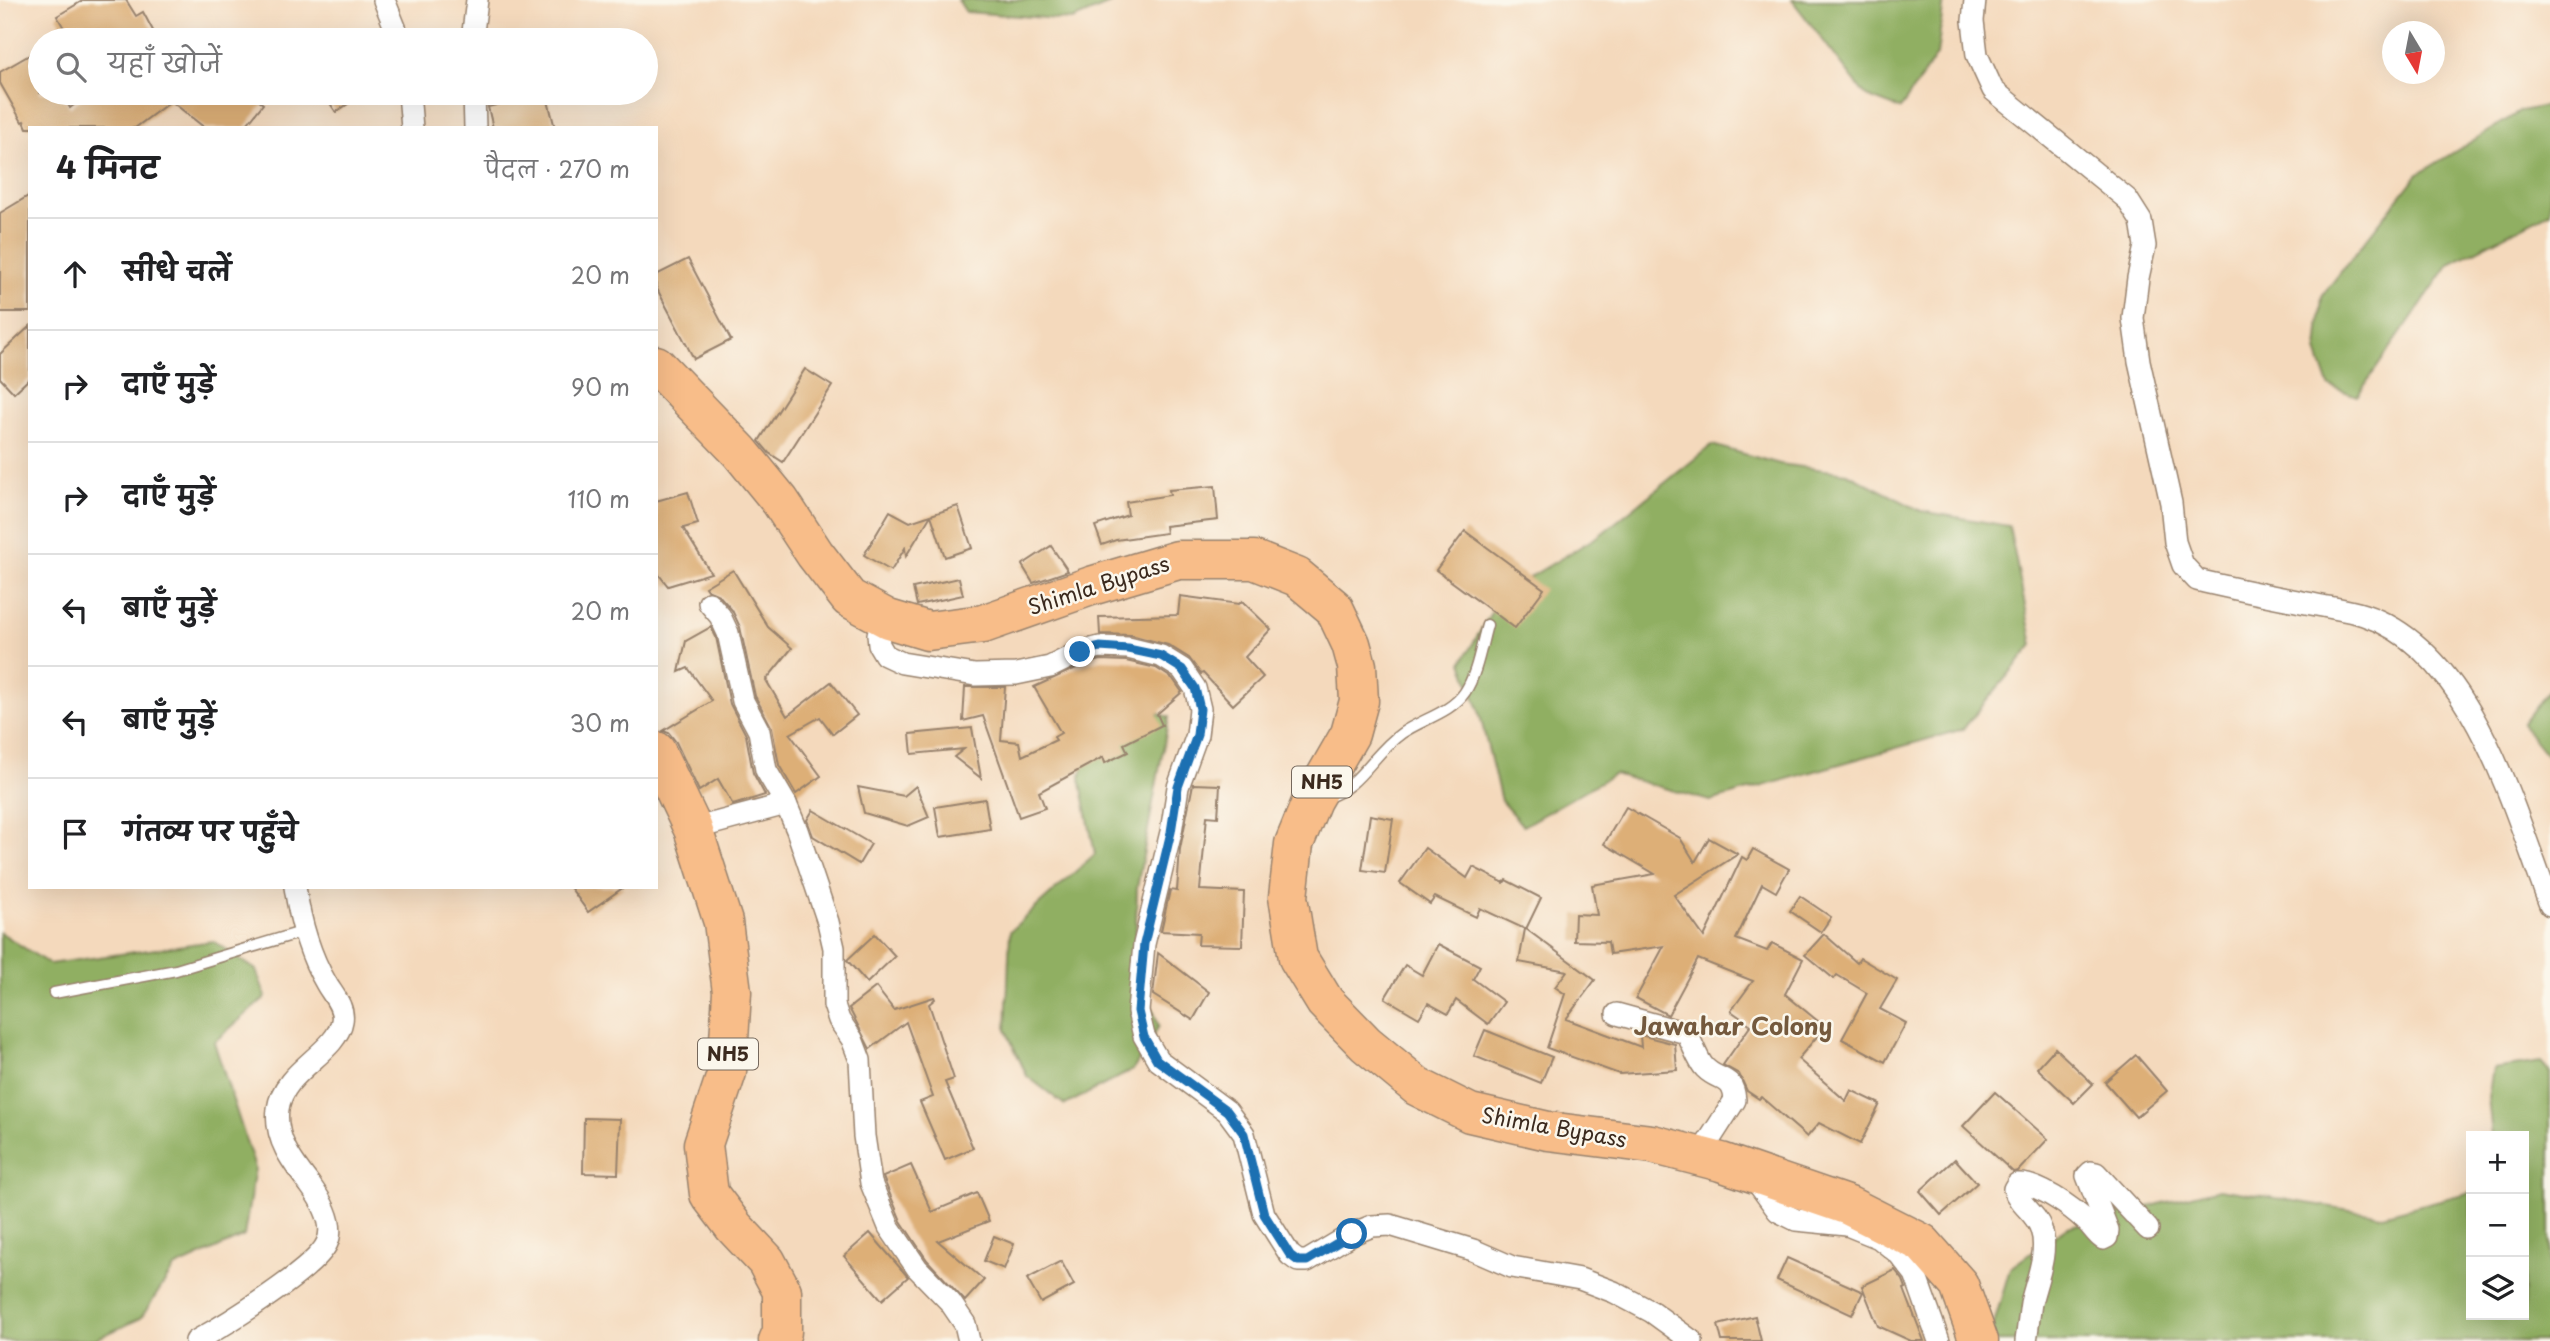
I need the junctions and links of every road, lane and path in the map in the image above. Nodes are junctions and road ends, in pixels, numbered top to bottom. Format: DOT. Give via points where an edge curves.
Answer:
graph roads {
  1 [pos="384,0"];
  2 [pos="477,0"];
  3 [pos="1975,0"];
  4 [pos="395,28"];
  5 [pos="474,28"];
  6 [pos="410,105"];
  7 [pos="474,105"];
  8 [pos="412,126"];
  9 [pos="475,126"];
  10 [pos="658,367"];
  11 [pos="709,603"];
  12 [pos="888,619"];
  13 [pos="1487,625"];
  14 [pos="658,755"];
  15 [pos="1312,800"];
  16 [pos="786,804"];
  17 [pos="693,829"];
  18 [pos="295,889"];
  19 [pos="2550,905"];
  20 [pos="305,931"];
  21 [pos="54,993"];
  22 [pos="1617,1014"];
  23 [pos="1699,1156"];
  24 [pos="1749,1173"];
  25 [pos="2148,1229"];
  26 [pos="196,1341"];
  27 [pos="778,1341"];
  28 [pos="969,1341"];
  29 [pos="1692,1341"];
  30 [pos="1939,1341"];
  31 [pos="1979,1341"];
  32 [pos="2026,1341"];
  1 -- 4 [label="street"];
  2 -- 5 [label="street"];
  3 -- 19 [label="street" via="1977,55 1993,90 2127,199 2141,221 2145,246 2133,318 2183,565 2197,580 2364,615 2400,631 2431,659 2474,718 2503,779"];
  6 -- 8 [label="street"];
  7 -- 9 [label="street"];
  10 -- 12 [label="highway, Shimla Bypass / NH5" via="756,471 849,598"];
  11 -- 16 [label="street" via="728,633 743,701 759,731 766,770"];
  12 -- 15 [label="highway, Shimla Bypass / NH5" via="928,631 983,624 1178,560 1254,560 1297,577 1334,608 1357,666 1359,701 1350,734"];
  12 -- 29 [label="street" via="878,634 879,645 885,655 902,663 975,675 1016,674 1050,667 1100,647 1128,649 1161,656 1182,669 1195,688 1200,709 1197,735 1178,787 1144,944 1138,1011 1144,1037 1157,1060 1227,1111 1244,1134 1264,1214 1290,1255 1307,1261 1352,1234 1390,1225 1512,1267 1580,1279 1614,1292"];
  13 -- 15 [label="lane" via="1465,692 1451,706 1403,732 1340,794"];
  14 -- 17 [label="highway, NH5"];
  15 -- 23 [label="highway, Shimla Bypass / NH5" via="1294,844 1288,897 1298,958 1325,1002 1366,1044 1418,1087 1470,1113"];
  16 -- 17 [label="street"];
  16 -- 28 [label="street" via="828,922 834,948 834,1005 860,1060 871,1183 889,1227 917,1268 950,1302 965,1324"];
  17 -- 27 [label="highway, NH5" via="723,922 732,992 727,1072 703,1144 709,1194 766,1261 782,1291"];
  18 -- 20 [label="street"];
  20 -- 21 [label="lane" via="176,970"];
  20 -- 26 [label="street" via="310,952 343,1020 336,1036 283,1091 279,1132 288,1157 322,1202 329,1224 328,1242 309,1265"];
  22 -- 23 [label="street" via="1686,1033 1705,1068 1730,1083 1735,1100"];
  23 -- 24 [label="highway, Shimla Bypass / NH5"];
  24 -- 30 [label="street" via="1778,1211 1796,1220 1847,1225 1879,1238 1899,1254 1915,1274"];
  24 -- 31 [label="highway, Shimla Bypass / NH5" via="1849,1206 1922,1243 1959,1285"];
  25 -- 32 [label="street" via="2096,1173 2087,1176 2109,1230 2103,1239 2071,1207 2017,1184 2016,1195 2043,1233"];
}
